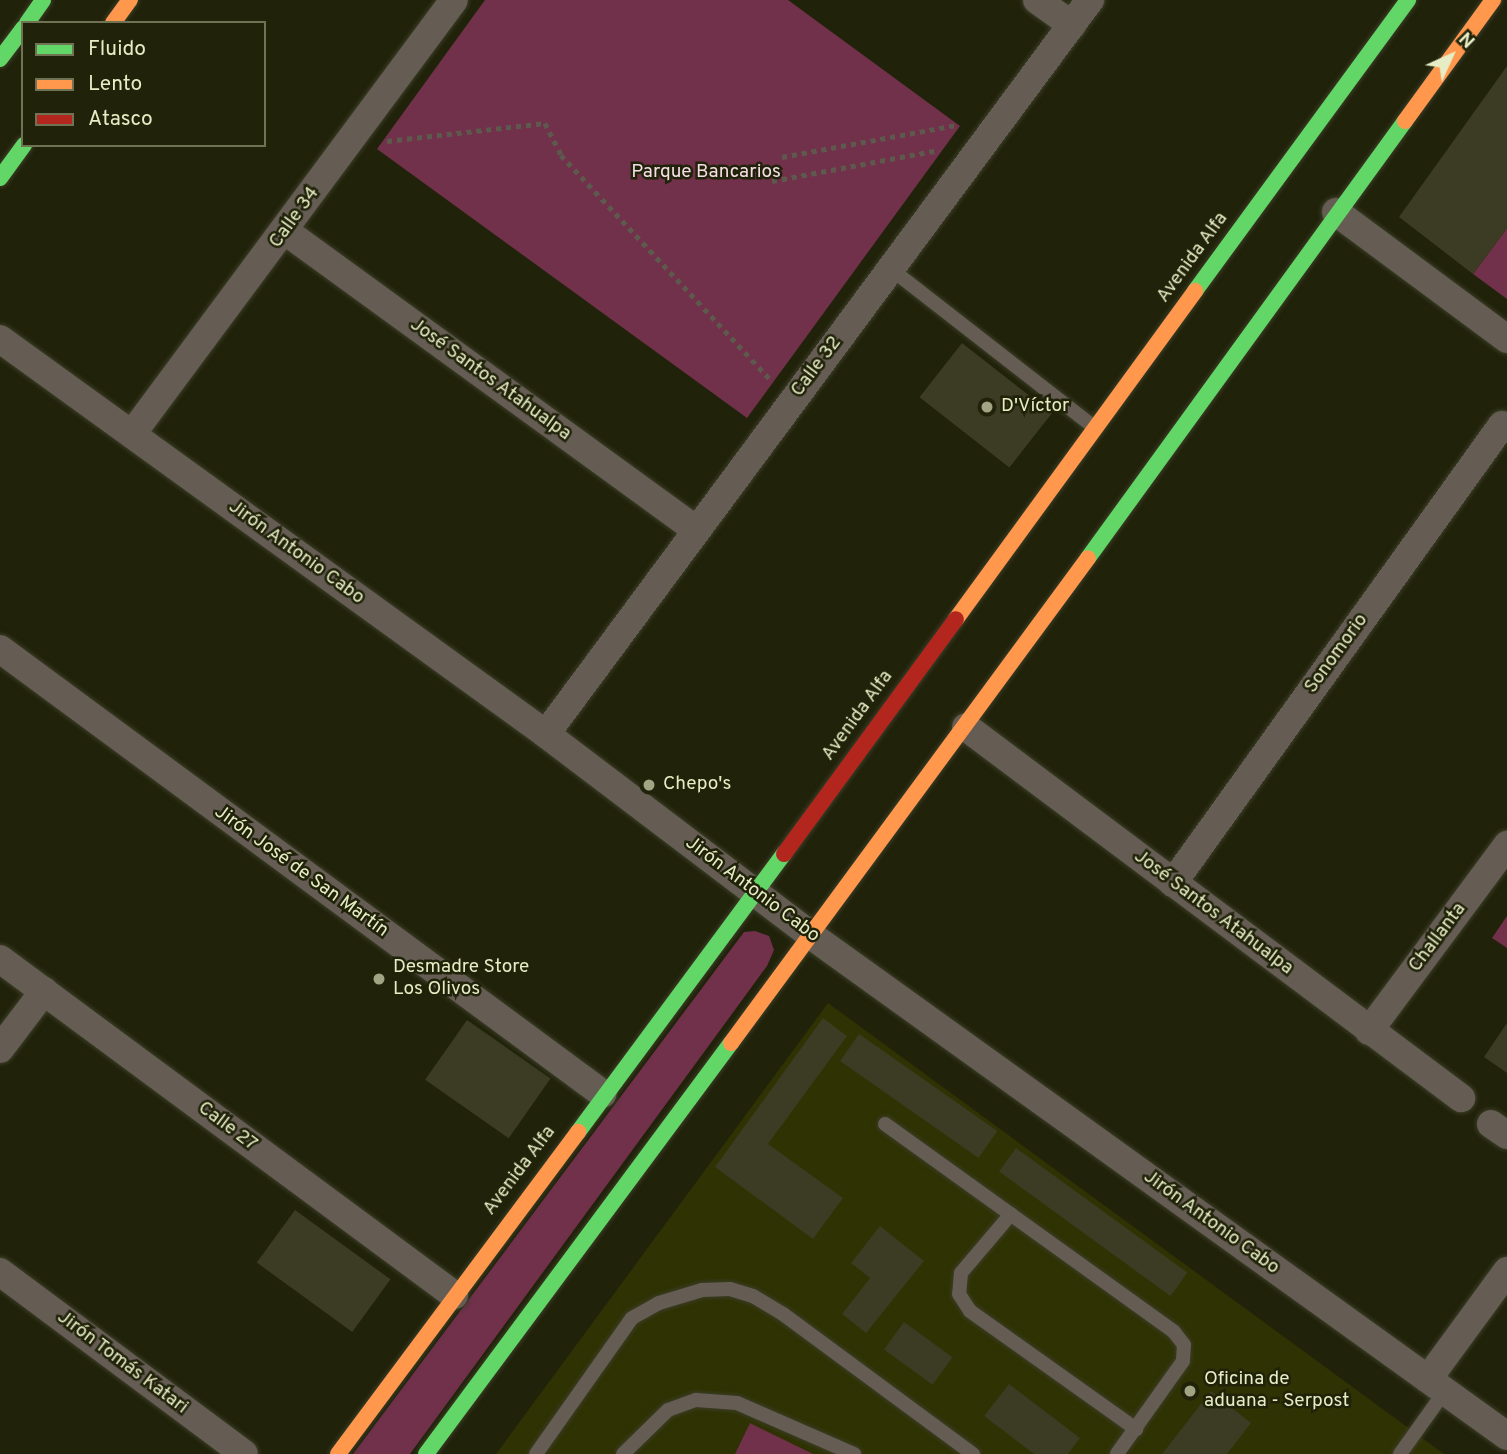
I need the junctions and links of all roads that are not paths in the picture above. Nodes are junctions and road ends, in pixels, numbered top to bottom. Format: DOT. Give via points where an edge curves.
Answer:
graph roads {
  1 [pos="43,0"];
  2 [pos="130,0"];
  3 [pos="454,0"];
  4 [pos="1037,0"];
  5 [pos="1090,0"];
  6 [pos="1408,0"];
  7 [pos="1493,0"];
  8 [pos="24,21"];
  9 [pos="114,21"];
  10 [pos="1072,25"];
  11 [pos="23,147"];
  12 [pos="0,178"];
  13 [pos="1336,212"];
  14 [pos="285,231"];
  15 [pos="891,269"];
  16 [pos="0,339"];
  17 [pos="1507,339"];
  18 [pos="1502,425"];
  19 [pos="1095,428"];
  20 [pos="132,434"];
  21 [pos="695,529"];
  22 [pos="0,649"];
  23 [pos="966,727"];
  24 [pos="547,734"];
  25 [pos="1507,845"];
  26 [pos="1173,883"];
  27 [pos="755,894"];
  28 [pos="812,936"];
  29 [pos="0,959"];
  30 [pos="44,991"];
  31 [pos="1369,1031"];
  32 [pos="0,1049"];
  33 [pos="603,1094"];
  34 [pos="1461,1098"];
  35 [pos="885,1124"];
  36 [pos="1011,1214"];
  37 [pos="1507,1271"];
  38 [pos="0,1272"];
  39 [pos="454,1295"];
  40 [pos="1437,1385"];
  41 [pos="1136,1429"];
  42 [pos="1507,1436"];
  43 [pos="244,1454"];
  44 [pos="338,1454"];
  45 [pos="426,1454"];
  46 [pos="536,1454"];
  47 [pos="623,1454"];
  48 [pos="854,1454"];
  49 [pos="973,1454"];
  50 [pos="1117,1454"];
  51 [pos="1400,1454"];
  1 -- 8 [label="street"];
  2 -- 9 [label="street"];
  3 -- 14 [label="street, Calle 34"];
  4 -- 10 [label="street"];
  5 -- 10 [label="street, Calle 32"];
  6 -- 19 [label="street, Avenida Alfa"];
  7 -- 13 [label="street"];
  10 -- 15 [label="street, Calle 32"];
  11 -- 12 [label="street"];
  13 -- 17 [label="street"];
  13 -- 23 [label="street"];
  14 -- 20 [label="street, Calle 34"];
  14 -- 21 [label="street, José Santos Atahualpa"];
  15 -- 19 [label="lane"];
  15 -- 21 [label="street, Calle 32"];
  16 -- 20 [label="street, Jirón Antonio Cabo"];
  18 -- 26 [label="street, Sonomorio"];
  19 -- 27 [label="street, Avenida Alfa"];
  20 -- 24 [label="street, Jirón Antonio Cabo"];
  21 -- 24 [label="street, Calle 32"];
  22 -- 33 [label="street, Jirón José de San Martín"];
  23 -- 26 [label="street, José Santos Atahualpa"];
  23 -- 28 [label="street"];
  24 -- 27 [label="street, Jirón Antonio Cabo"];
  25 -- 31 [label="street, Challanta"];
  26 -- 31 [label="street, José Santos Atahualpa"];
  27 -- 28 [label="street, Jirón Antonio Cabo"];
  27 -- 33 [label="street, Avenida Alfa"];
  28 -- 40 [label="street, Jirón Antonio Cabo"];
  28 -- 45 [label="street"];
  29 -- 30 [label="street, Calle 27"];
  30 -- 32 [label="street"];
  30 -- 39 [label="street, Calle 27"];
  31 -- 34 [label="street, José Santos Atahualpa"];
  33 -- 39 [label="street, Avenida Alfa"];
  35 -- 36 [label="lane"];
  36 -- 41 [label="lane" via="1174,1332 1184,1345 1184,1361"];
  36 -- 41 [label="lane" via="961,1273 959,1294 970,1311"];
  37 -- 40 [label="street"];
  38 -- 43 [label="street, Jirón Tomás Katari"];
  39 -- 44 [label="street, Avenida Alfa"];
  40 -- 42 [label="street, Jirón Antonio Cabo"];
  40 -- 51 [label="lane"];
  41 -- 50 [label="lane"];
  46 -- 49 [label="lane" via="632,1318 659,1303 702,1290 730,1289 783,1314"];
  47 -- 48 [label="lane" via="668,1410 696,1400 737,1403"];
}
